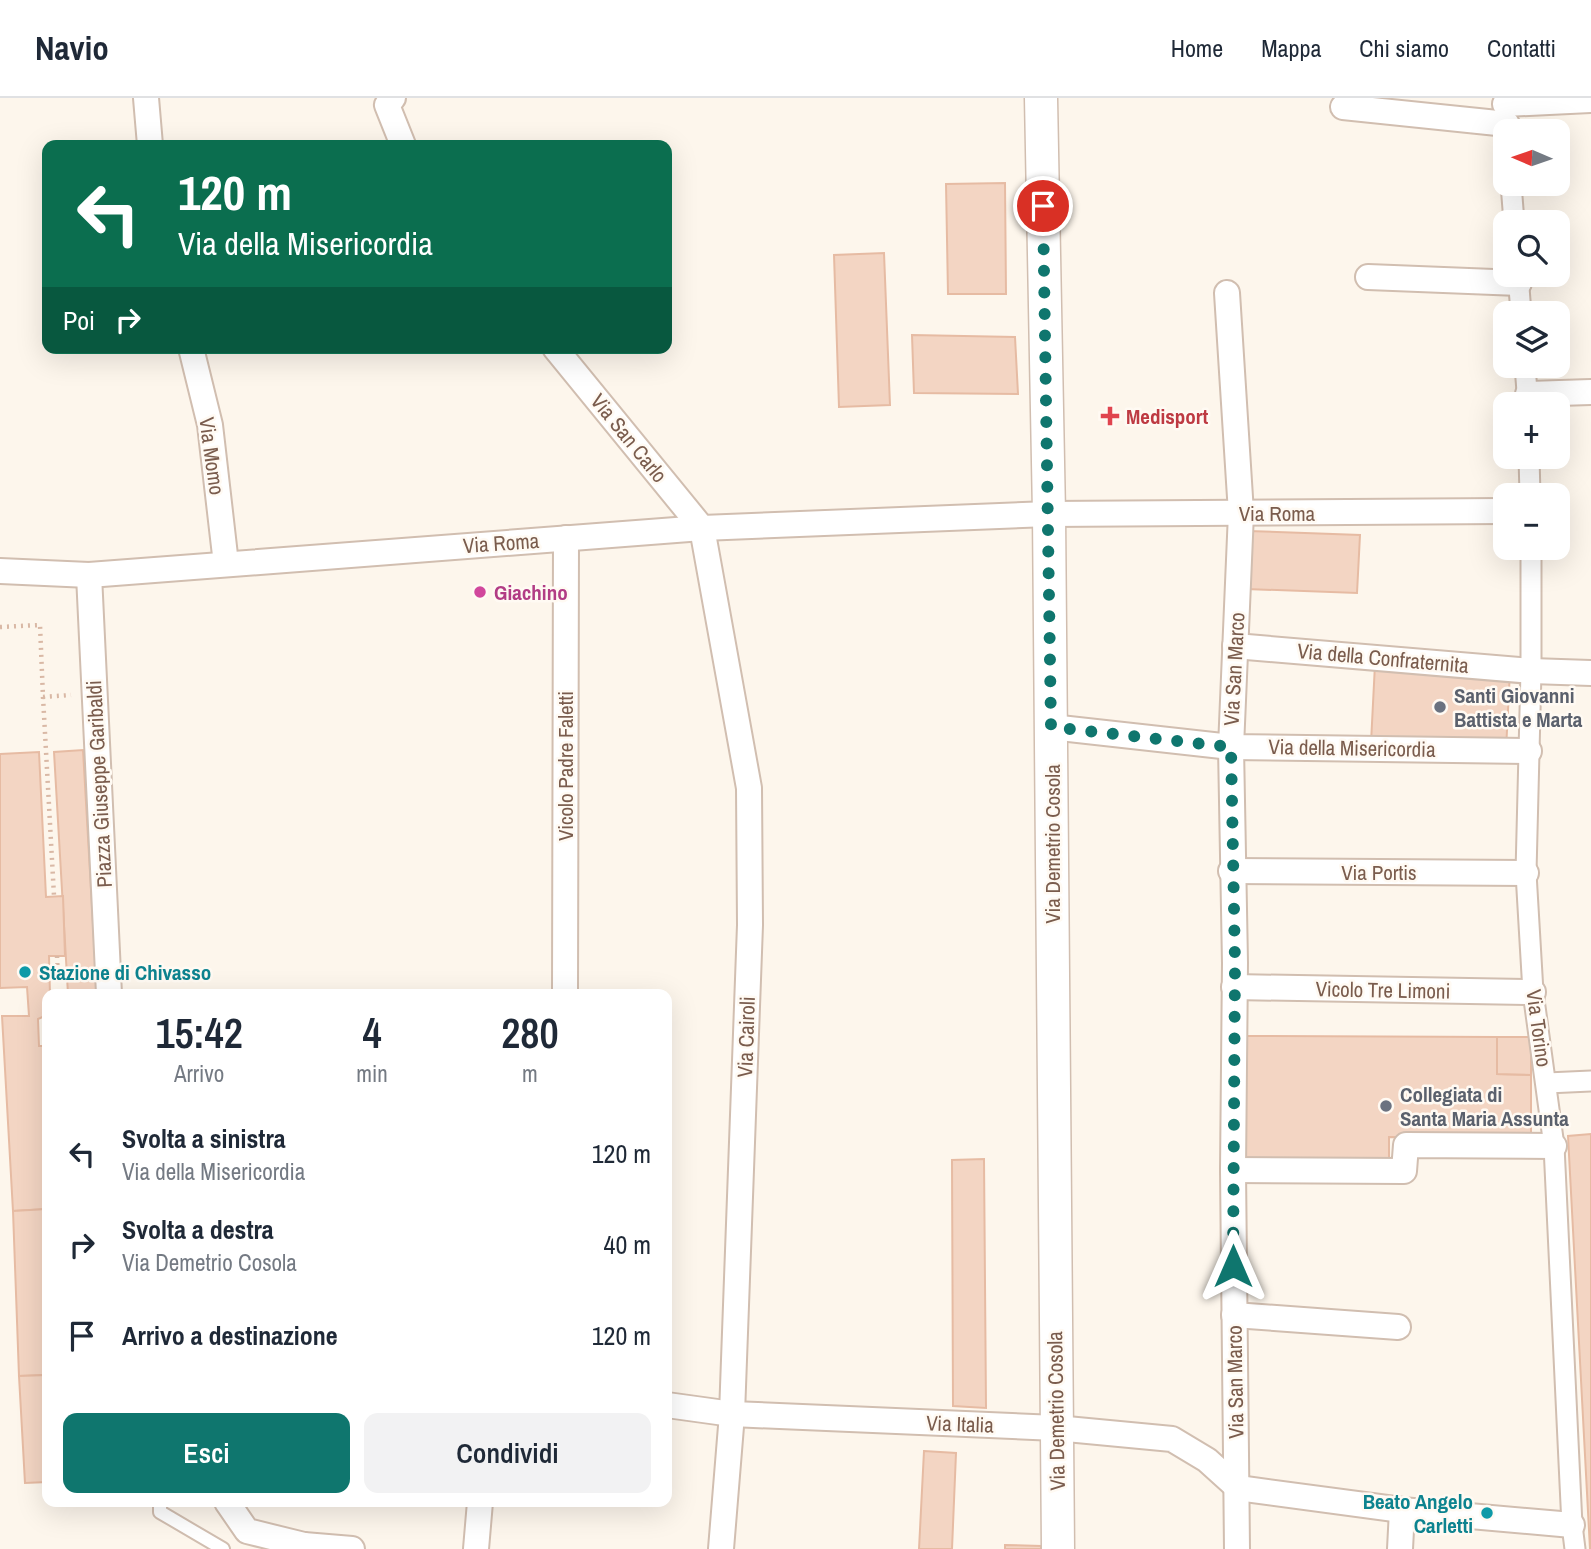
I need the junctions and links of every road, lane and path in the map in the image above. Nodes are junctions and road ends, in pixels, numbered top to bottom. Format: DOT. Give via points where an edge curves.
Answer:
graph roads {
  1 [pos="146,98"];
  2 [pos="393,98"];
  3 [pos="1041,98"];
  4 [pos="1591,100"];
  5 [pos="1343,107"];
  6 [pos="1506,114"];
  7 [pos="150,140"];
  8 [pos="401,140"];
  9 [pos="1368,277"];
  10 [pos="1493,279"];
  11 [pos="1227,293"];
  12 [pos="192,354"];
  13 [pos="560,354"];
  14 [pos="1591,392"];
  15 [pos="1570,394"];
  16 [pos="1493,511"];
  17 [pos="1241,513"];
  18 [pos="1049,514"];
  19 [pos="702,528"];
  20 [pos="566,538"];
  21 [pos="1531,560"];
  22 [pos="226,564"];
  23 [pos="0,571"];
  24 [pos="89,575"];
  25 [pos="0,627"];
  26 [pos="1235,646"];
  27 [pos="1531,671"];
  28 [pos="1591,673"];
  29 [pos="94,694"];
  30 [pos="43,697"];
  31 [pos="1051,727"];
  32 [pos="1231,747"];
  33 [pos="1529,751"];
  34 [pos="1231,871"];
  35 [pos="1526,873"];
  36 [pos="54,897"];
  37 [pos="57,956"];
  38 [pos="58,983"];
  39 [pos="1234,987"];
  40 [pos="109,989"];
  41 [pos="565,989"];
  42 [pos="1533,992"];
  43 [pos="1591,1081"];
  44 [pos="1546,1083"];
  45 [pos="1554,1146"];
  46 [pos="1233,1170"];
  47 [pos="1234,1315"];
  48 [pos="1398,1327"];
  49 [pos="672,1406"];
  50 [pos="732,1414"];
  51 [pos="1056,1428"];
  52 [pos="1238,1488"];
  53 [pos="160,1507"];
  54 [pos="230,1507"];
  55 [pos="480,1507"];
  56 [pos="1402,1510"];
  57 [pos="1573,1537"];
  58 [pos="306,1547"];
  59 [pos="223,1549"];
  60 [pos="352,1549"];
  61 [pos="476,1549"];
  62 [pos="721,1549"];
  63 [pos="1058,1549"];
  64 [pos="1237,1549"];
  65 [pos="1400,1549"];
  1 -- 7 [label="street"];
  2 -- 8 [label="street" via="387,105"];
  3 -- 18 [label="street, Via Demetrio Cosola"];
  4 -- 6 [label="street"];
  5 -- 6 [label="street"];
  9 -- 10 [label="street"];
  11 -- 17 [label="street, Via San Marco"];
  12 -- 22 [label="street, Via Momo" via="210,425"];
  13 -- 19 [label="street, Via San Carlo"];
  14 -- 15 [label="street"];
  16 -- 17 [label="street, Via Roma"];
  17 -- 18 [label="street, Via Roma"];
  17 -- 26 [label="street, Via San Marco"];
  18 -- 19 [label="street, Via Roma"];
  18 -- 31 [label="street, Via Demetrio Cosola"];
  19 -- 20 [label="street, Via Roma"];
  19 -- 50 [label="street, Via Cairoli" via="749,788 750,925"];
  20 -- 22 [label="street, Via Roma"];
  20 -- 41 [label="street, Vicolo Padre Faletti"];
  21 -- 27 [label="street, Via Torino"];
  22 -- 24 [label="street, Via Roma"];
  23 -- 24 [label="street, Via Roma"];
  24 -- 29 [label="street, Piazza Giuseppe Garibaldi"];
  25 -- 30 [label="path" via="40,625"];
  26 -- 27 [label="street, Via della Confraternita"];
  26 -- 32 [label="street, Via San Marco"];
  27 -- 28 [label="street, Via della Confraternita"];
  27 -- 33 [label="street, Via Torino"];
  29 -- 30 [label="path"];
  29 -- 40 [label="street, Piazza Giuseppe Garibaldi"];
  30 -- 36 [label="path"];
  31 -- 32 [label="street, Via della Misericordia"];
  31 -- 51 [label="street, Via Demetrio Cosola"];
  32 -- 33 [label="street, Via della Misericordia"];
  32 -- 34 [label="street, Via San Marco"];
  33 -- 35 [label="street, Via Torino"];
  34 -- 35 [label="street, Via Portis"];
  34 -- 39 [label="street, Via San Marco"];
  35 -- 42 [label="street, Via Torino"];
  37 -- 38 [label="path"];
  39 -- 42 [label="street, Vicolo Tre Limoni"];
  39 -- 46 [label="street, Via San Marco"];
  42 -- 44 [label="street, Via Torino"];
  43 -- 44 [label="street"];
  44 -- 45 [label="street, Via Torino"];
  45 -- 46 [label="street" via="1406,1145 1404,1171"];
  45 -- 57 [label="street, Via Torino"];
  46 -- 47 [label="street, Via San Marco"];
  47 -- 48 [label="street"];
  47 -- 52 [label="street, Via San Marco"];
  49 -- 50 [label="street, Via Italia"];
  50 -- 51 [label="street, Via Italia"];
  50 -- 62 [label="street, Via Cairoli"];
  51 -- 52 [label="street, Via Italia" via="1172,1439 1207,1460"];
  51 -- 63 [label="street, Via Demetrio Cosola"];
  52 -- 56 [label="street"];
  52 -- 64 [label="street, Via San Marco"];
  53 -- 59 [label="lane" via="160,1512"];
  54 -- 58 [label="street" via="247,1531"];
  55 -- 61 [label="street"];
  56 -- 57 [label="street"];
  56 -- 65 [label="street"];
  58 -- 60 [label="street"];
}
